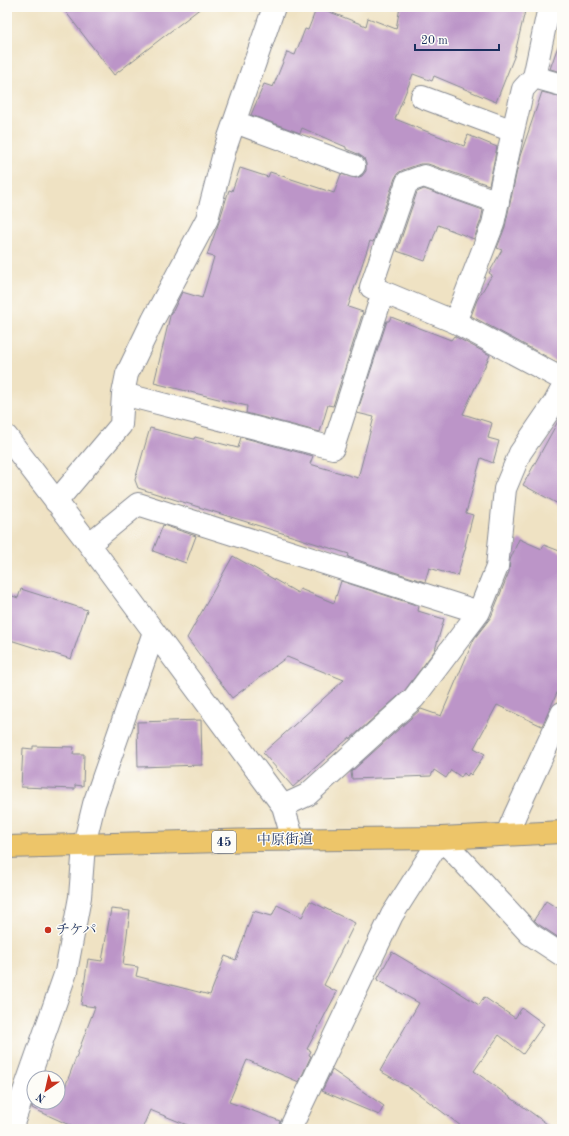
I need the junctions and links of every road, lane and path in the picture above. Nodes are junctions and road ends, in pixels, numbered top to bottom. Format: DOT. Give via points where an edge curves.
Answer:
graph roads {
  1 [pos="274,7"];
  2 [pos="549,7"];
  3 [pos="534,77"];
  4 [pos="562,86"];
  5 [pos="422,97"];
  6 [pos="235,122"];
  7 [pos="513,131"];
  8 [pos="354,166"];
  9 [pos="498,202"];
  10 [pos="383,292"];
  11 [pos="455,322"];
  12 [pos="562,379"];
  13 [pos="123,394"];
  14 [pos="560,399"];
  15 [pos="7,437"];
  16 [pos="56,502"];
  17 [pos="89,544"];
  18 [pos="479,612"];
  19 [pos="154,632"];
  20 [pos="562,713"];
  21 [pos="282,806"];
  22 [pos="562,832"];
  23 [pos="508,834"];
  24 [pos="441,838"];
  25 [pos="294,840"];
  26 [pos="84,845"];
  27 [pos="7,848"];
  28 [pos="562,955"];
  29 [pos="11,1129"];
  30 [pos="290,1129"];
  1 -- 6 [label="street"];
  2 -- 3 [label="street"];
  3 -- 4 [label="street"];
  3 -- 7 [label="street" via="523,89"];
  5 -- 7 [label="street"];
  6 -- 8 [label="street"];
  6 -- 13 [label="street" via="225,149 207,219 127,374"];
  7 -- 9 [label="street"];
  9 -- 10 [label="street" via="424,176 407,182 371,287"];
  9 -- 11 [label="street" via="493,224"];
  10 -- 11 [label="street"];
  10 -- 13 [label="street" via="333,448"];
  11 -- 12 [label="street"];
  13 -- 16 [label="street" via="121,426"];
  14 -- 18 [label="street" via="520,453 505,489 497,567"];
  15 -- 16 [label="street"];
  16 -- 17 [label="street"];
  17 -- 18 [label="street" via="138,504"];
  17 -- 19 [label="street"];
  18 -- 21 [label="street" via="414,698 307,795"];
  19 -- 21 [label="street"];
  19 -- 26 [label="street" via="94,804"];
  20 -- 23 [label="street"];
  21 -- 25 [label="street"];
  22 -- 23 [label="main road, 中原街道 / 45"];
  23 -- 24 [label="main road, 中原街道 / 45"];
  24 -- 25 [label="main road, 中原街道 / 45"];
  24 -- 28 [label="street" via="530,934"];
  24 -- 30 [label="street" via="392,915"];
  25 -- 26 [label="main road, 中原街道 / 45"];
  26 -- 27 [label="main road, 中原街道 / 45"];
  26 -- 29 [label="street" via="80,897 66,972"];
}
